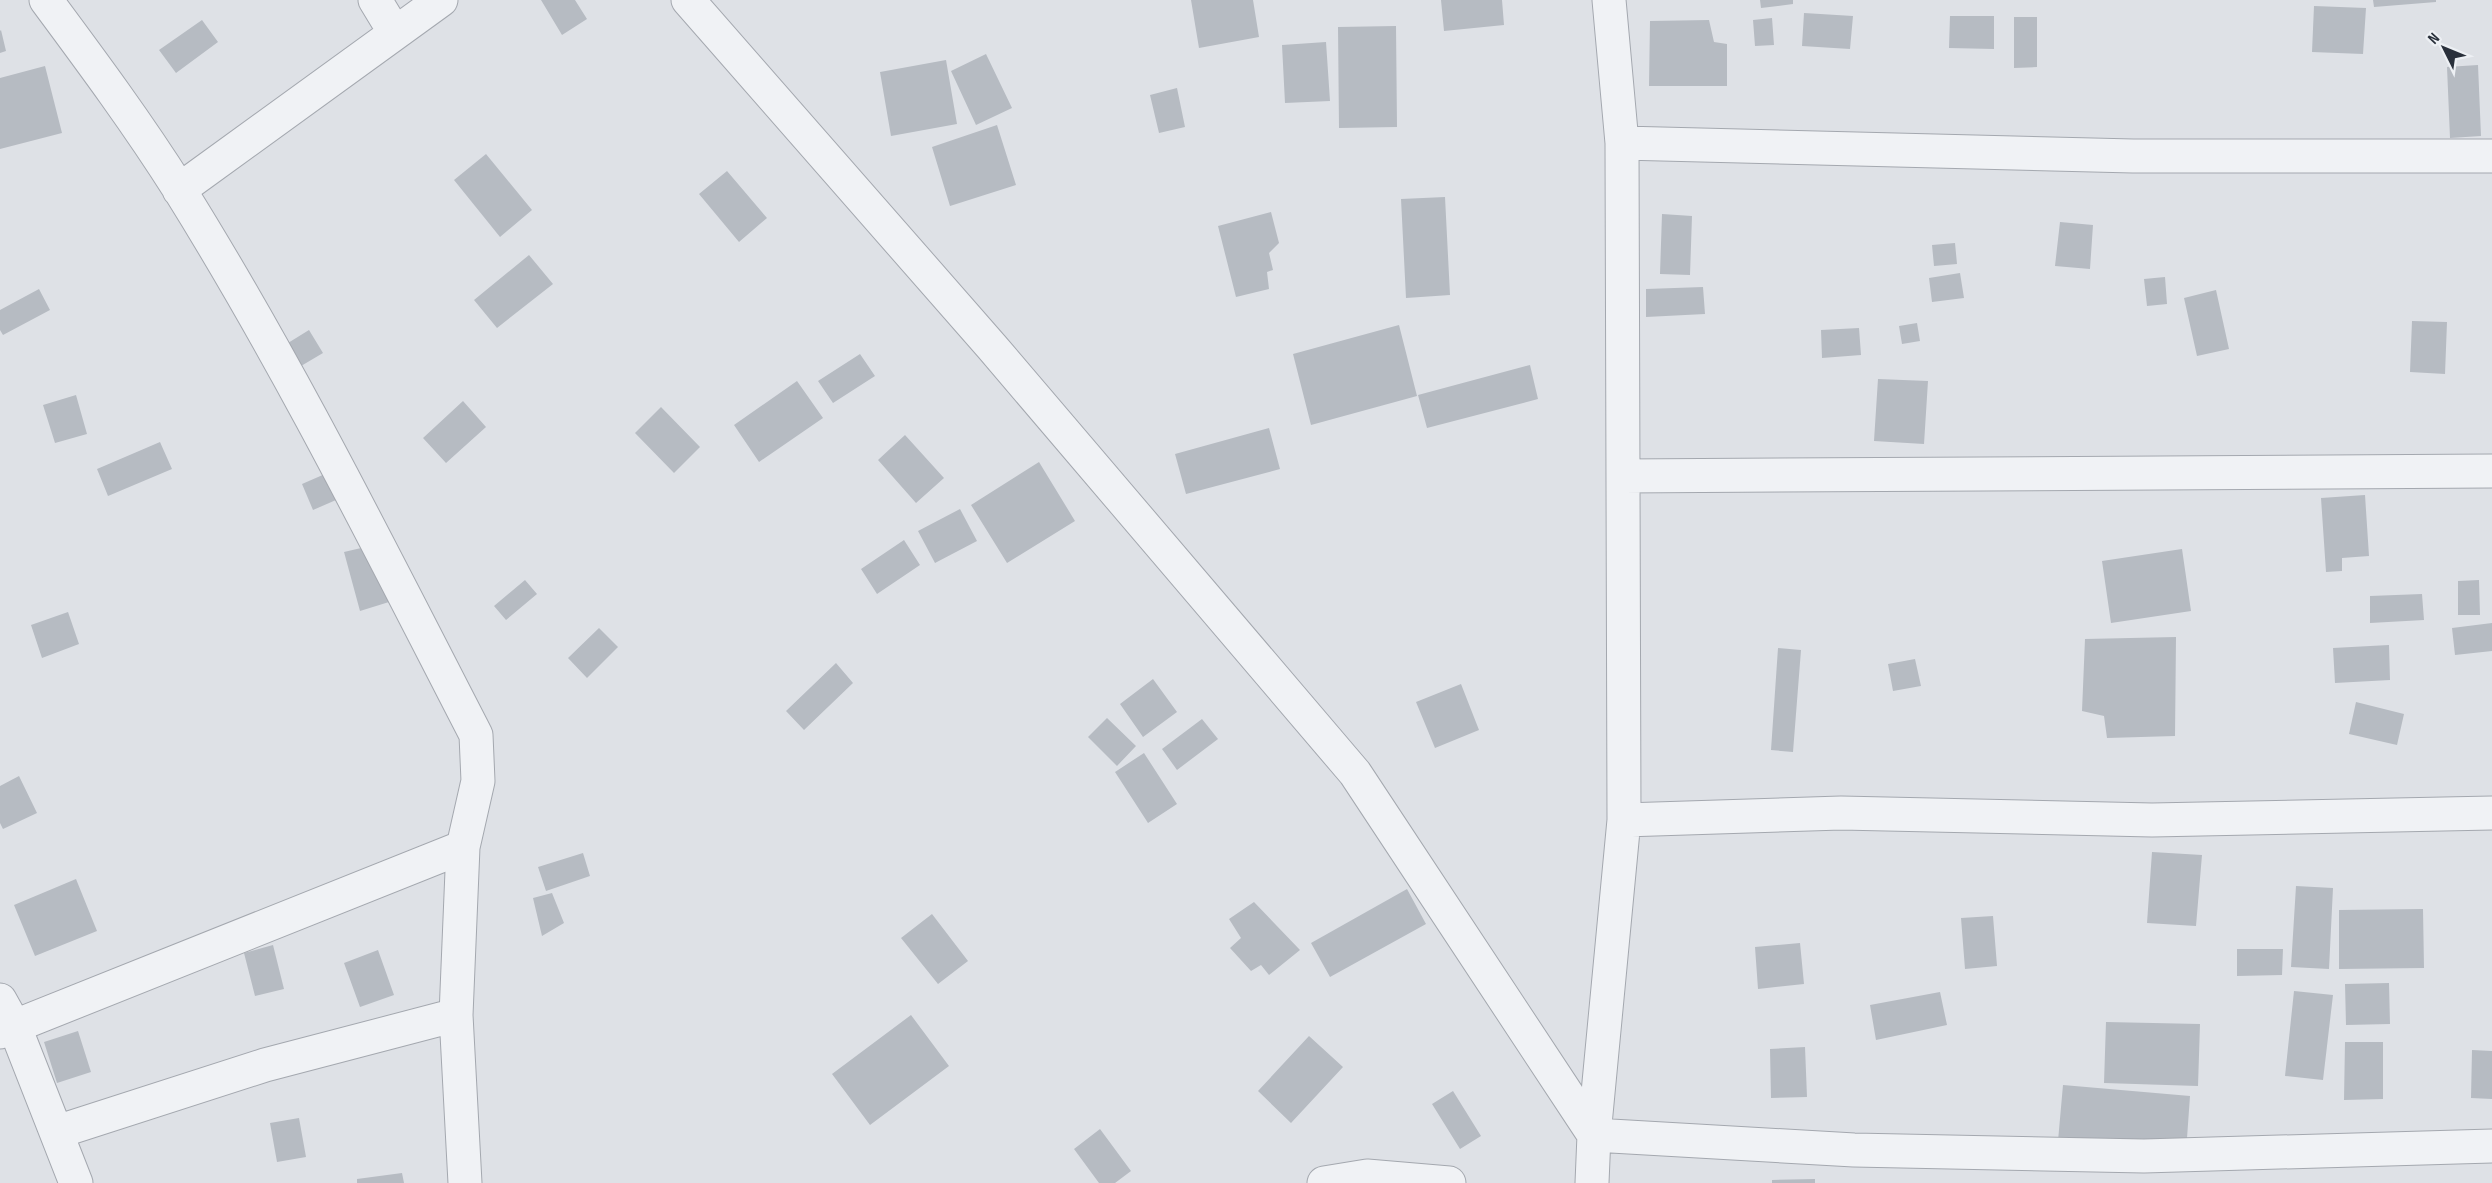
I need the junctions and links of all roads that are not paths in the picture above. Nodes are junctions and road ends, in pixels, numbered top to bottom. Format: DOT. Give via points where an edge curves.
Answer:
graph roads {
  1 [pos="46,0"];
  2 [pos="375,0"];
  3 [pos="441,0"];
  4 [pos="688,0"];
  5 [pos="1609,0"];
  6 [pos="395,33"];
  7 [pos="1622,143"];
  8 [pos="2492,156"];
  9 [pos="179,190"];
  10 [pos="2492,471"];
  11 [pos="1623,476"];
  12 [pos="2492,813"];
  13 [pos="1624,820"];
  14 [pos="463,847"];
  15 [pos="456,1015"];
  16 [pos="5,1019"];
  17 [pos="57,1132"];
  18 [pos="1594,1135"];
  19 [pos="2492,1146"];
  20 [pos="76,1183"];
  21 [pos="465,1183"];
  22 [pos="1324,1183"];
  23 [pos="1449,1183"];
  24 [pos="1592,1183"];
  1 -- 9 [label="street"];
  2 -- 6 [label="street"];
  3 -- 6 [label="street"];
  4 -- 18 [label="street" via="992,347 1355,773"];
  5 -- 7 [label="street"];
  6 -- 9 [label="street"];
  7 -- 8 [label="street" via="2133,156"];
  7 -- 11 [label="street"];
  9 -- 14 [label="street" via="323,438 476,735 478,781"];
  10 -- 11 [label="street"];
  11 -- 13 [label="street"];
  12 -- 13 [label="street" via="2152,820 1841,813"];
  13 -- 18 [label="street"];
  14 -- 15 [label="street"];
  14 -- 16 [label="street"];
  15 -- 17 [label="street" via="265,1065"];
  15 -- 21 [label="street"];
  16 -- 17 [label="street"];
  17 -- 20 [label="street"];
  18 -- 19 [label="street" via="1854,1150 2144,1156"];
  18 -- 24 [label="street"];
  22 -- 23 [label="street" via="1367,1176"];
}
